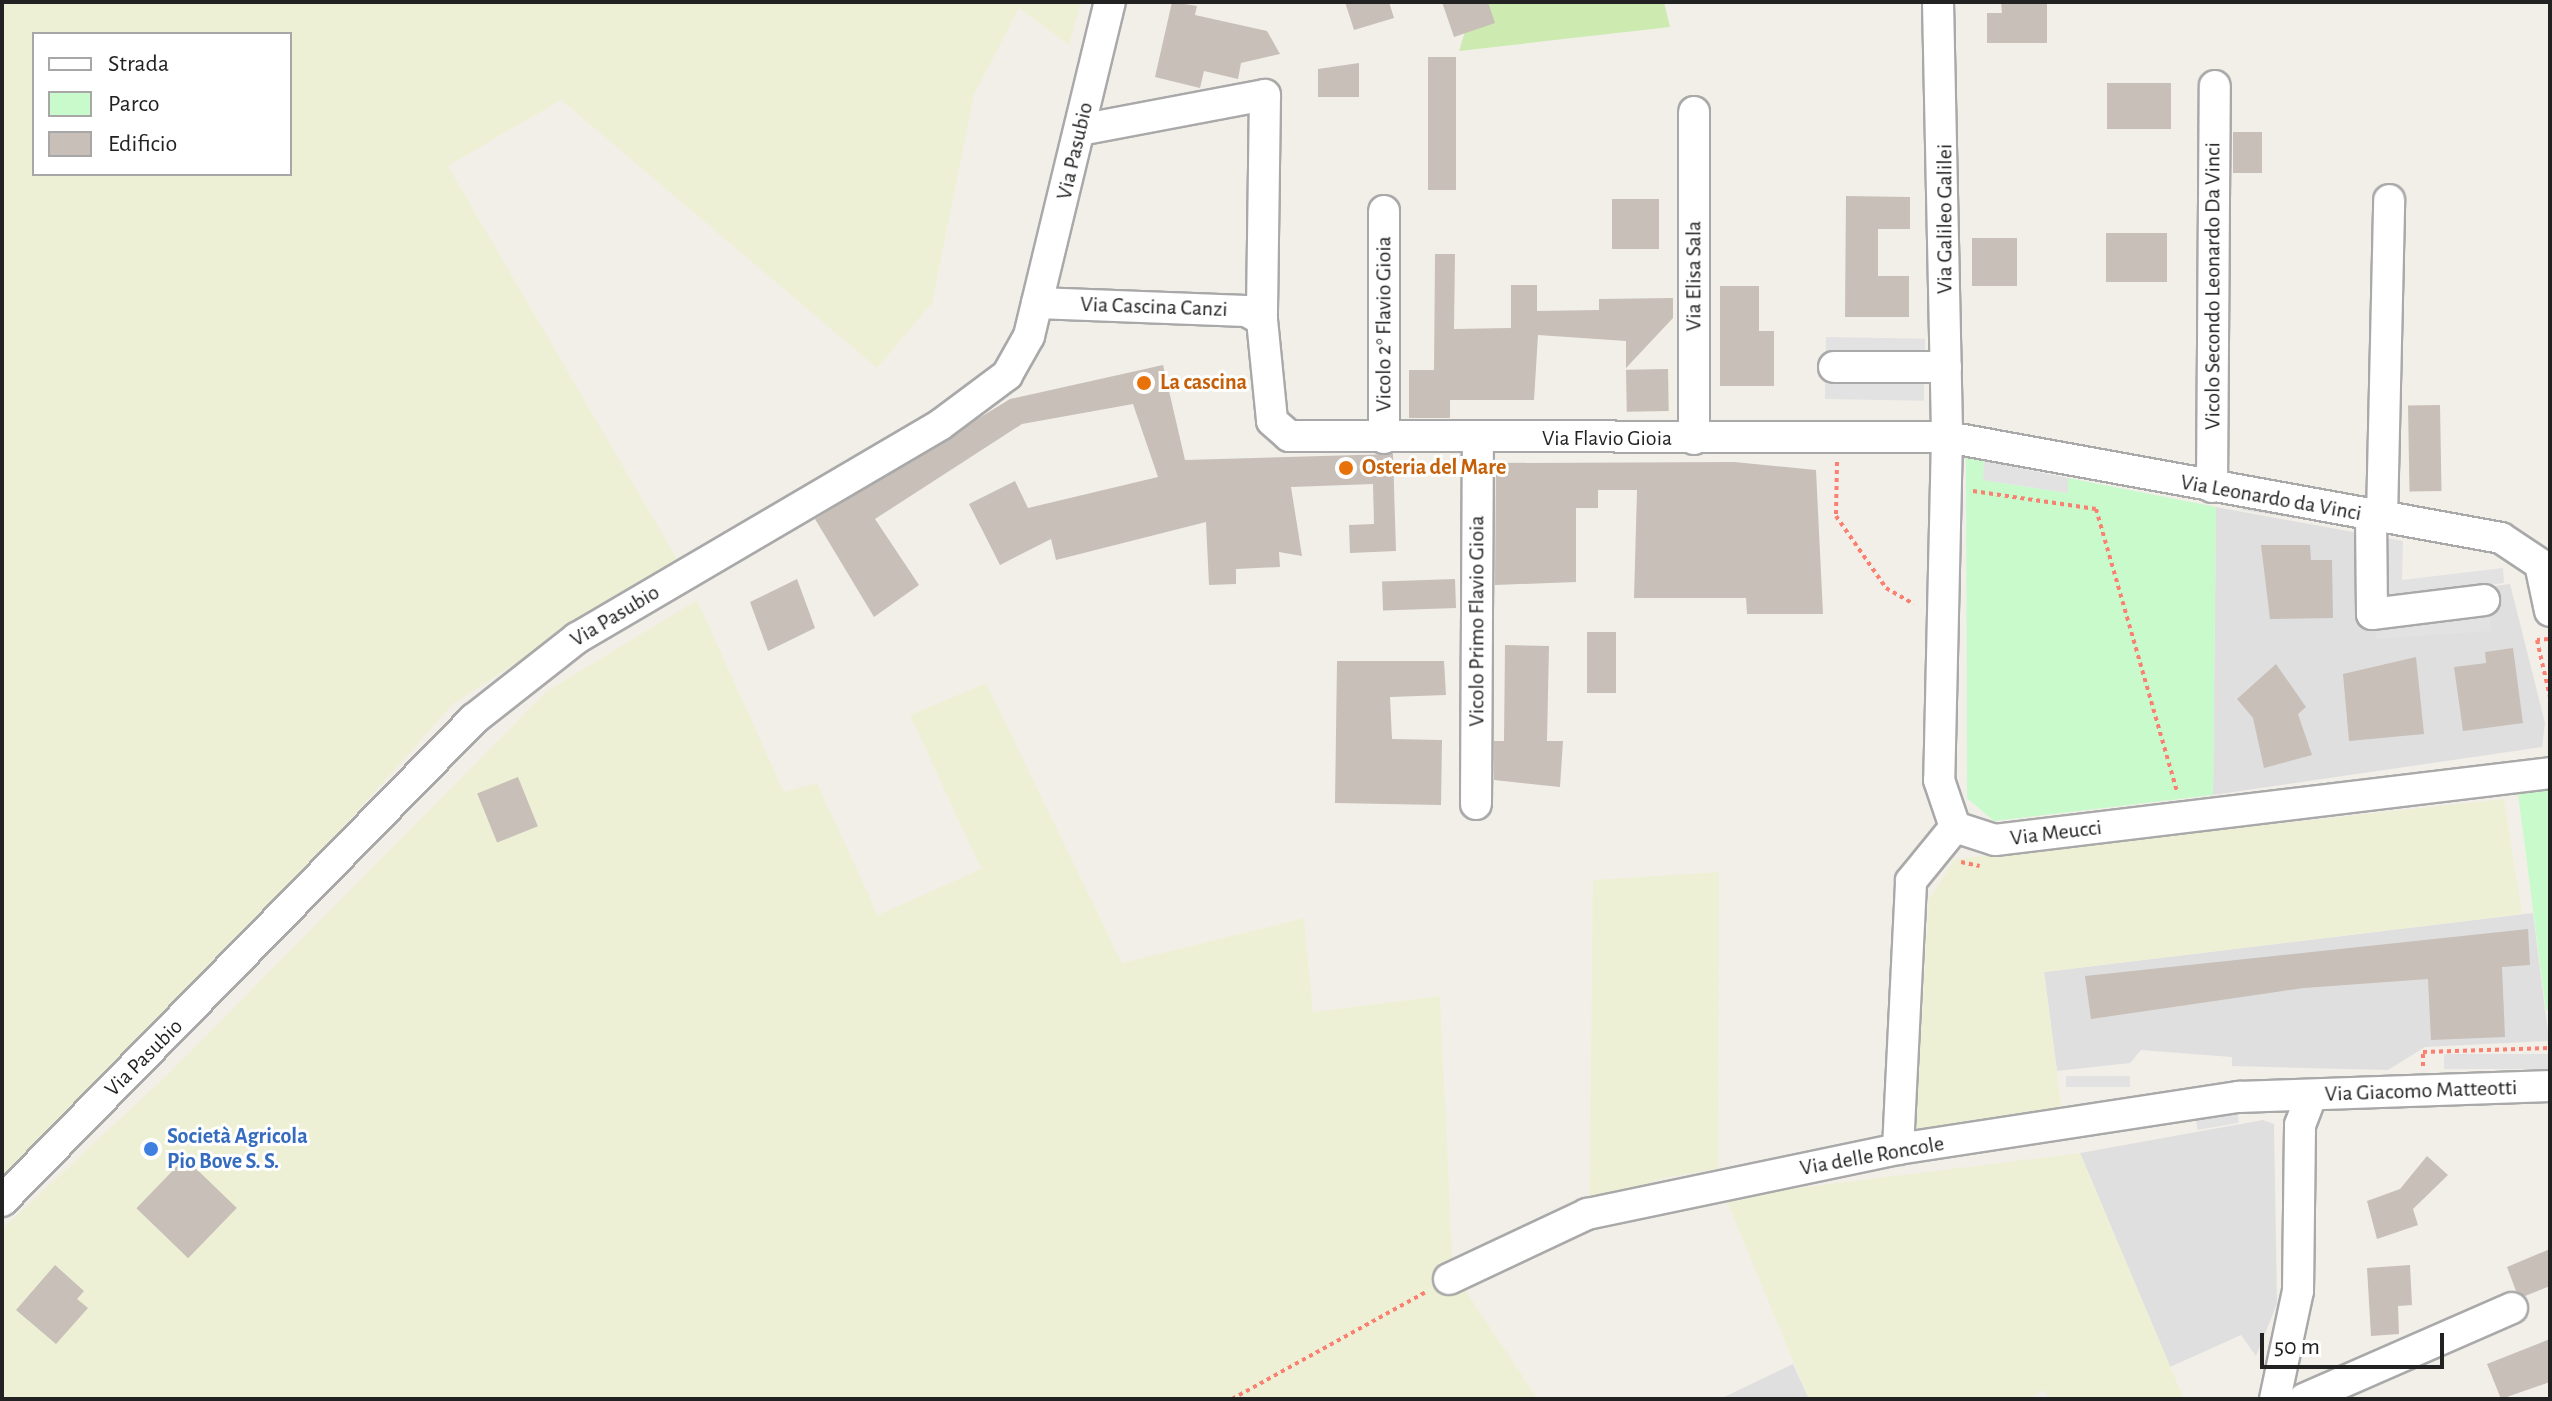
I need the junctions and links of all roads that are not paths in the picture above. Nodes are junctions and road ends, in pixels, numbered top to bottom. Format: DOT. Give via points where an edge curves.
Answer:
graph roads {
  1 [pos="1110,2"];
  2 [pos="1938,2"];
  3 [pos="2215,86"];
  4 [pos="1694,112"];
  5 [pos="1080,130"];
  6 [pos="2389,200"];
  7 [pos="1384,211"];
  8 [pos="1037,303"];
  9 [pos="1262,320"];
  10 [pos="1834,367"];
  11 [pos="1946,367"];
  12 [pos="1947,437"];
  13 [pos="1384,438"];
  14 [pos="1478,438"];
  15 [pos="1694,439"];
  16 [pos="2212,487"];
  17 [pos="2377,517"];
  18 [pos="2545,557"];
  19 [pos="2484,600"];
  20 [pos="2550,611"];
  21 [pos="2550,773"];
  22 [pos="1476,804"];
  23 [pos="1948,836"];
  24 [pos="2550,1086"];
  25 [pos="2311,1096"];
  26 [pos="1898,1149"];
  27 [pos="2,1201"];
  28 [pos="1449,1279"];
  29 [pos="2512,1308"];
  30 [pos="2275,1399"];
  31 [pos="2304,1399"];
  1 -- 5 [label="street, Via Pasubio"];
  2 -- 11 [label="street, Via Galileo Galilei"];
  3 -- 16 [label="street, Vicolo Secondo Leonardo Da Vinci"];
  4 -- 15 [label="street, Via Elisa Sala"];
  5 -- 8 [label="street, Via Pasubio"];
  5 -- 9 [label="street" via="1265,95"];
  6 -- 17 [label="street"];
  7 -- 13 [label="street, Vicolo 2° Flavio Gioia"];
  8 -- 9 [label="street, Via Cascina Canzi" via="1246,311"];
  8 -- 27 [label="street, Via Pasubio" via="1029,336 1007,375 940,425 577,638 474,719"];
  9 -- 13 [label="street, Via Flavio Gioia" via="1272,421 1289,436"];
  10 -- 11 [label="street"];
  11 -- 12 [label="street, Via Galileo Galilei"];
  12 -- 15 [label="street, Via Flavio Gioia"];
  12 -- 16 [label="street, Via Leonardo da Vinci"];
  12 -- 23 [label="street" via="1939,780"];
  13 -- 14 [label="street, Via Flavio Gioia"];
  14 -- 15 [label="street, Via Flavio Gioia"];
  14 -- 22 [label="street, Vicolo Primo Flavio Gioia"];
  16 -- 17 [label="street, Via Leonardo da Vinci"];
  17 -- 18 [label="street, Via Leonardo da Vinci" via="2501,538"];
  17 -- 19 [label="street" via="2372,614"];
  18 -- 20 [label="street, Via Leonardo da Vinci"];
  21 -- 23 [label="street, Via Meucci" via="1995,840"];
  23 -- 26 [label="street" via="1911,881"];
  24 -- 25 [label="street, Via Giacomo Matteotti"];
  25 -- 26 [label="street, Via delle Roncole" via="2239,1097"];
  25 -- 30 [label="street, Via Giacomo Matteotti" via="2300,1125 2298,1291"];
  26 -- 28 [label="street, Via delle Roncole" via="1587,1214"];
  29 -- 31 [label="street"];
}
